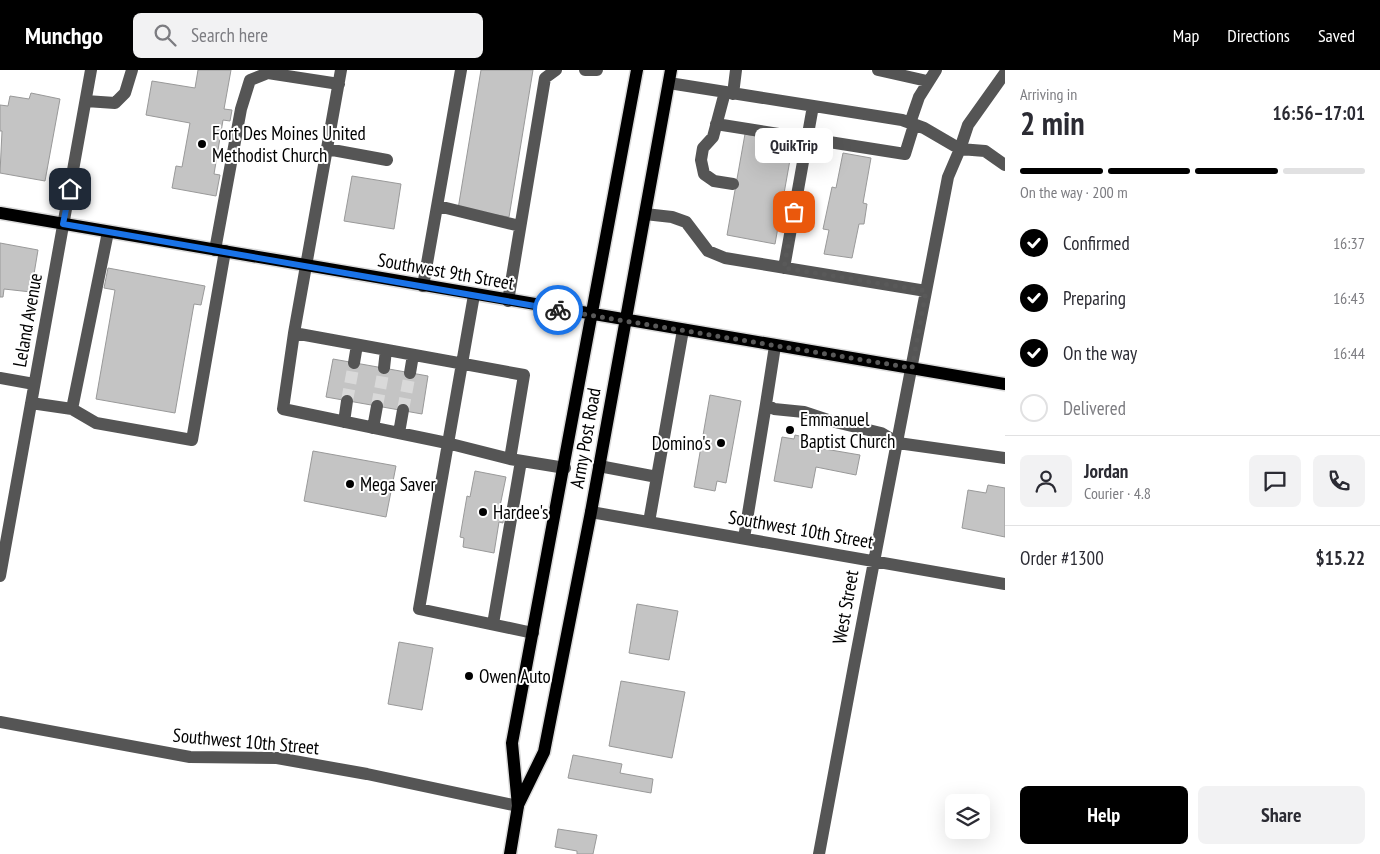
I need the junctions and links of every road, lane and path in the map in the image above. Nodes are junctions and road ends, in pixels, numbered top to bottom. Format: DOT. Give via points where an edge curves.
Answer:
graph roads {
  1 [pos="92,70"];
  2 [pos="132,70"];
  3 [pos="341,70"];
  4 [pos="461,70"];
  5 [pos="556,70"];
  6 [pos="585,70"];
  7 [pos="596,70"];
  8 [pos="637,70"];
  9 [pos="736,70"];
  10 [pos="878,70"];
  11 [pos="936,70"];
  12 [pos="267,71"];
  13 [pos="1005,74"];
  14 [pos="670,76"];
  15 [pos="927,81"];
  16 [pos="338,84"];
  17 [pos="729,93"];
  18 [pos="86,102"];
  19 [pos="813,106"];
  20 [pos="716,124"];
  21 [pos="912,124"];
  22 [pos="807,138"];
  23 [pos="327,149"];
  24 [pos="960,149"];
  25 [pos="387,160"];
  26 [pos="1005,165"];
  27 [pos="734,184"];
  28 [pos="438,206"];
  29 [pos="0,213"];
  30 [pos="645,214"];
  31 [pos="63,224"];
  32 [pos="520,226"];
  33 [pos="108,232"];
  34 [pos="220,251"];
  35 [pos="306,265"];
  36 [pos="784,268"];
  37 [pos="423,286"];
  38 [pos="926,291"];
  39 [pos="474,295"];
  40 [pos="508,300"];
  41 [pos="593,316"];
  42 [pos="626,321"];
  43 [pos="683,330"];
  44 [pos="294,334"];
  45 [pos="357,345"];
  46 [pos="775,346"];
  47 [pos="386,350"];
  48 [pos="413,355"];
  49 [pos="354,363"];
  50 [pos="462,364"];
  51 [pos="384,368"];
  52 [pos="912,368"];
  53 [pos="410,373"];
  54 [pos="0,378"];
  55 [pos="34,384"];
  56 [pos="1005,384"];
  57 [pos="347,401"];
  58 [pos="31,403"];
  59 [pos="766,404"];
  60 [pos="377,406"];
  61 [pos="72,409"];
  62 [pos="403,410"];
  63 [pos="344,422"];
  64 [pos="372,428"];
  65 [pos="398,433"];
  66 [pos="898,442"];
  67 [pos="447,443"];
  68 [pos="1005,458"];
  69 [pos="515,460"];
  70 [pos="599,466"];
  71 [pos="565,468"];
  72 [pos="657,477"];
  73 [pos="591,512"];
  74 [pos="650,522"];
  75 [pos="744,538"];
  76 [pos="872,562"];
  77 [pos="0,576"];
  78 [pos="1005,584"];
  79 [pos="493,624"];
  80 [pos="534,633"];
  81 [pos="0,722"];
  82 [pos="518,806"];
  83 [pos="510,854"];
  84 [pos="819,854"];
  1 -- 18 [label="street, Leland Avenue"];
  2 -- 18 [label="street" via="125,93 115,103"];
  3 -- 16 [label="street"];
  4 -- 28 [label="street"];
  5 -- 32 [label="street" via="545,78"];
  6 -- 7 [label="street"];
  8 -- 41 [label="main road, Army Post Road"];
  9 -- 17 [label="street"];
  10 -- 15 [label="street"];
  11 -- 15 [label="street"];
  12 -- 16 [label="street"];
  12 -- 34 [label="street" via="250,80 241,109"];
  13 -- 24 [label="street, West Street" via="968,125"];
  14 -- 17 [label="street"];
  14 -- 30 [label="main road, Army Post Road"];
  15 -- 21 [label="street"];
  16 -- 23 [label="street"];
  17 -- 19 [label="street"];
  17 -- 20 [label="street"];
  18 -- 31 [label="street, Leland Avenue"];
  19 -- 21 [label="street"];
  19 -- 22 [label="street"];
  20 -- 22 [label="street"];
  20 -- 27 [label="street" via="713,137 703,148 704,174 714,181"];
  21 -- 22 [label="street" via="905,154"];
  21 -- 24 [label="street"];
  22 -- 36 [label="street"];
  23 -- 25 [label="street"];
  23 -- 35 [label="street"];
  24 -- 26 [label="street" via="986,151"];
  24 -- 38 [label="street, West Street" via="948,177"];
  28 -- 32 [label="street"];
  28 -- 37 [label="street"];
  29 -- 31 [label="main road, Southwest 9th Street"];
  30 -- 36 [label="street" via="686,222 708,251 725,258"];
  30 -- 42 [label="main road, Army Post Road"];
  31 -- 33 [label="main road, Southwest 9th Street"];
  31 -- 55 [label="street, Leland Avenue"];
  32 -- 40 [label="street"];
  33 -- 34 [label="main road, Southwest 9th Street"];
  33 -- 61 [label="street"];
  34 -- 35 [label="main road, Southwest 9th Street"];
  34 -- 61 [label="street" via="192,440 96,423"];
  35 -- 37 [label="main road, Southwest 9th Street"];
  35 -- 44 [label="street"];
  36 -- 38 [label="street"];
  37 -- 39 [label="main road, Southwest 9th Street"];
  38 -- 52 [label="street, West Street"];
  39 -- 40 [label="main road, Southwest 9th Street"];
  39 -- 50 [label="street"];
  40 -- 41 [label="main road, Southwest 9th Street"];
  41 -- 42 [label="main road, Southwest 9th Street"];
  41 -- 71 [label="main road, Army Post Road"];
  42 -- 43 [label="main road, Southwest 9th Street"];
  42 -- 70 [label="main road, Army Post Road"];
  43 -- 46 [label="main road, Southwest 9th Street"];
  43 -- 72 [label="street"];
  44 -- 45 [label="street"];
  44 -- 63 [label="street" via="283,410"];
  45 -- 47 [label="street"];
  45 -- 49 [label="street"];
  46 -- 52 [label="main road, Southwest 9th Street"];
  46 -- 59 [label="street"];
  47 -- 48 [label="street"];
  47 -- 51 [label="street"];
  48 -- 50 [label="street"];
  48 -- 53 [label="street"];
  50 -- 67 [label="street"];
  50 -- 69 [label="street" via="524,375"];
  52 -- 56 [label="main road, Southwest 9th Street"];
  52 -- 66 [label="street, West Street"];
  54 -- 55 [label="street"];
  55 -- 58 [label="street, Leland Avenue"];
  57 -- 63 [label="street"];
  58 -- 61 [label="street"];
  58 -- 77 [label="street, Leland Avenue"];
  59 -- 66 [label="street" via="774,409 804,412 831,422 881,433"];
  59 -- 75 [label="street"];
  60 -- 64 [label="street"];
  62 -- 65 [label="street"];
  63 -- 64 [label="street"];
  64 -- 65 [label="street"];
  65 -- 67 [label="street"];
  66 -- 68 [label="street"];
  66 -- 76 [label="street, West Street"];
  67 -- 69 [label="street"];
  67 -- 79 [label="street" via="419,609"];
  69 -- 71 [label="street"];
  69 -- 79 [label="street"];
  70 -- 72 [label="street"];
  70 -- 73 [label="main road, Army Post Road"];
  71 -- 80 [label="main road, Army Post Road"];
  72 -- 74 [label="street"];
  73 -- 74 [label="street, Southwest 10th Street"];
  73 -- 82 [label="main road, Army Post Road" via="544,752"];
  74 -- 75 [label="street, Southwest 10th Street"];
  75 -- 76 [label="street, Southwest 10th Street"];
  76 -- 78 [label="street, Southwest 10th Street"];
  76 -- 84 [label="street, West Street"];
  79 -- 80 [label="street"];
  80 -- 82 [label="main road, Army Post Road" via="512,744"];
  81 -- 82 [label="street, Southwest 10th Street" via="190,757 277,758"];
  82 -- 83 [label="main road, Army Post Road"];
}
